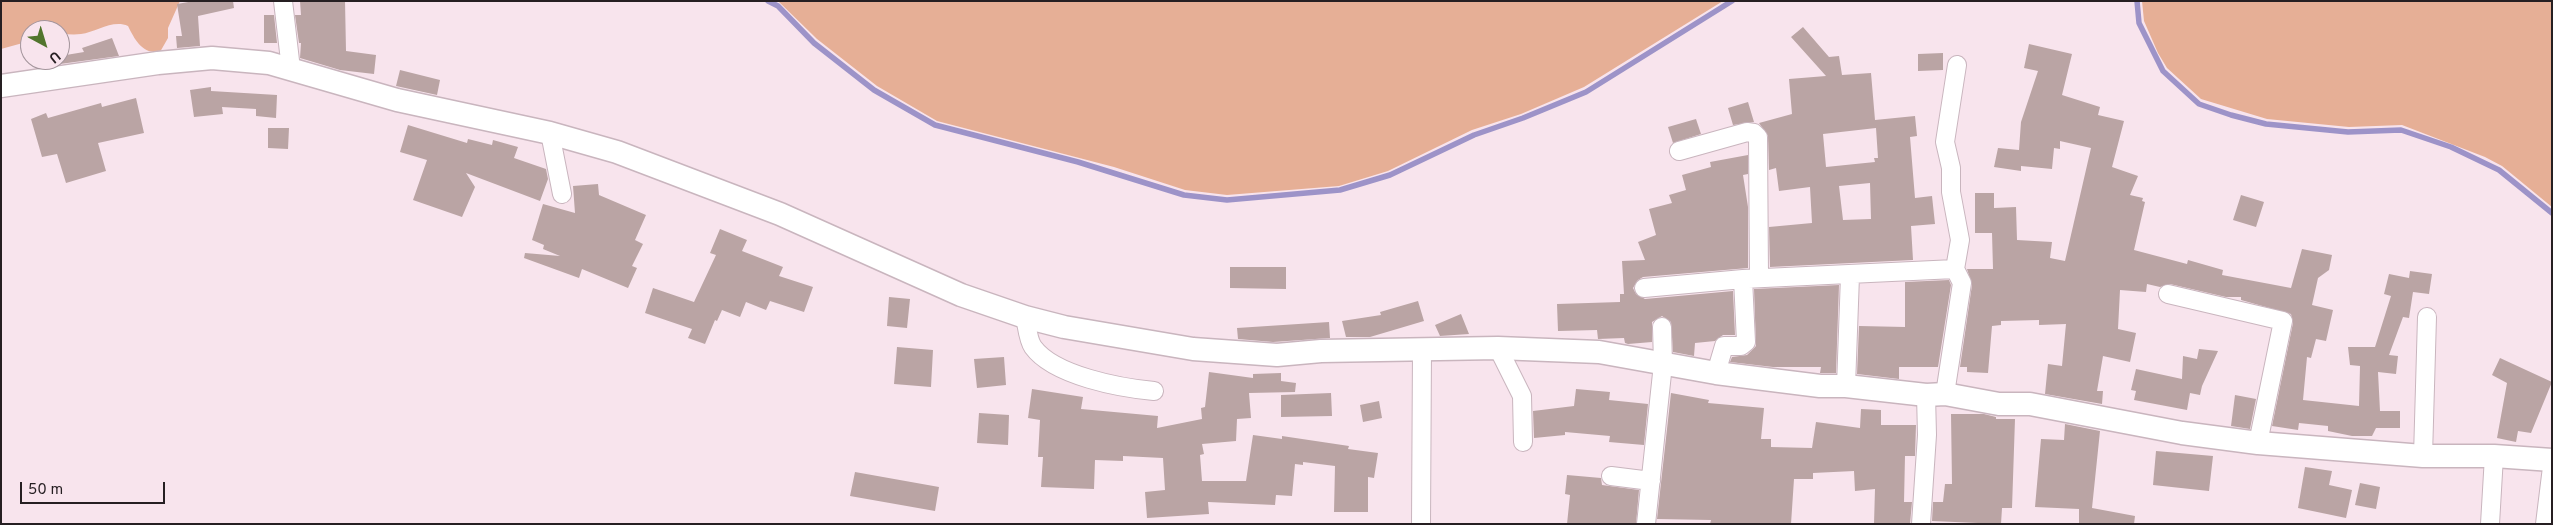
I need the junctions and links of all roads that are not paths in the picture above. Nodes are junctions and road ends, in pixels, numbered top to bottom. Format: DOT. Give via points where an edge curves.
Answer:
graph roads {
  1 [pos="283,1"];
  2 [pos="1957,65"];
  3 [pos="291,69"];
  4 [pos="1,86"];
  5 [pos="550,133"];
  6 [pos="1679,151"];
  7 [pos="562,194"];
  8 [pos="1955,270"];
  9 [pos="1850,276"];
  10 [pos="1751,278"];
  11 [pos="1644,288"];
  12 [pos="2168,294"];
  13 [pos="2427,317"];
  14 [pos="1026,318"];
  15 [pos="1662,327"];
  16 [pos="1498,348"];
  17 [pos="1422,350"];
  18 [pos="1663,364"];
  19 [pos="1716,373"];
  20 [pos="1846,386"];
  21 [pos="1154,391"];
  22 [pos="1935,395"];
  23 [pos="1523,442"];
  24 [pos="2258,443"];
  25 [pos="2423,456"];
  26 [pos="2494,456"];
  27 [pos="2552,460"];
  28 [pos="2552,467"];
  29 [pos="1611,476"];
  30 [pos="1651,482"];
  31 [pos="1420,524"];
  32 [pos="1646,524"];
  33 [pos="1921,524"];
  34 [pos="2490,524"];
  35 [pos="2545,524"];
  1 -- 3 [label="street"];
  2 -- 8 [label="street" via="1945,142 1960,240"];
  3 -- 4 [label="street" via="262,62 212,58"];
  3 -- 5 [label="street" via="397,100"];
  5 -- 7 [label="street"];
  5 -- 14 [label="street" via="617,152 780,214 960,295"];
  6 -- 10 [label="street" via="1747,132 1758,137"];
  8 -- 9 [label="street"];
  8 -- 22 [label="street" via="1962,288"];
  9 -- 10 [label="street"];
  9 -- 20 [label="street"];
  10 -- 11 [label="street"];
  10 -- 19 [label="street" via="1746,342 1741,346 1724,346"];
  12 -- 24 [label="street" via="2283,321"];
  13 -- 25 [label="street"];
  14 -- 17 [label="street" via="1236,354"];
  14 -- 21 [label="street" via="1031,346 1064,369 1103,384"];
  15 -- 18 [label="street"];
  16 -- 17 [label="street"];
  16 -- 18 [label="street" via="1599,352"];
  16 -- 23 [label="street" via="1522,396"];
  17 -- 31 [label="street"];
  18 -- 19 [label="street"];
  18 -- 30 [label="street"];
  19 -- 20 [label="street" via="1820,386"];
  20 -- 22 [label="street"];
  22 -- 24 [label="street" via="1999,404 2030,404 2182,433"];
  22 -- 33 [label="street" via="1927,435"];
  24 -- 25 [label="street"];
  25 -- 26 [label="street"];
  26 -- 27 [label="street"];
  26 -- 34 [label="street"];
  28 -- 35 [label="street"];
  29 -- 30 [label="street"];
  30 -- 32 [label="street"];
}
